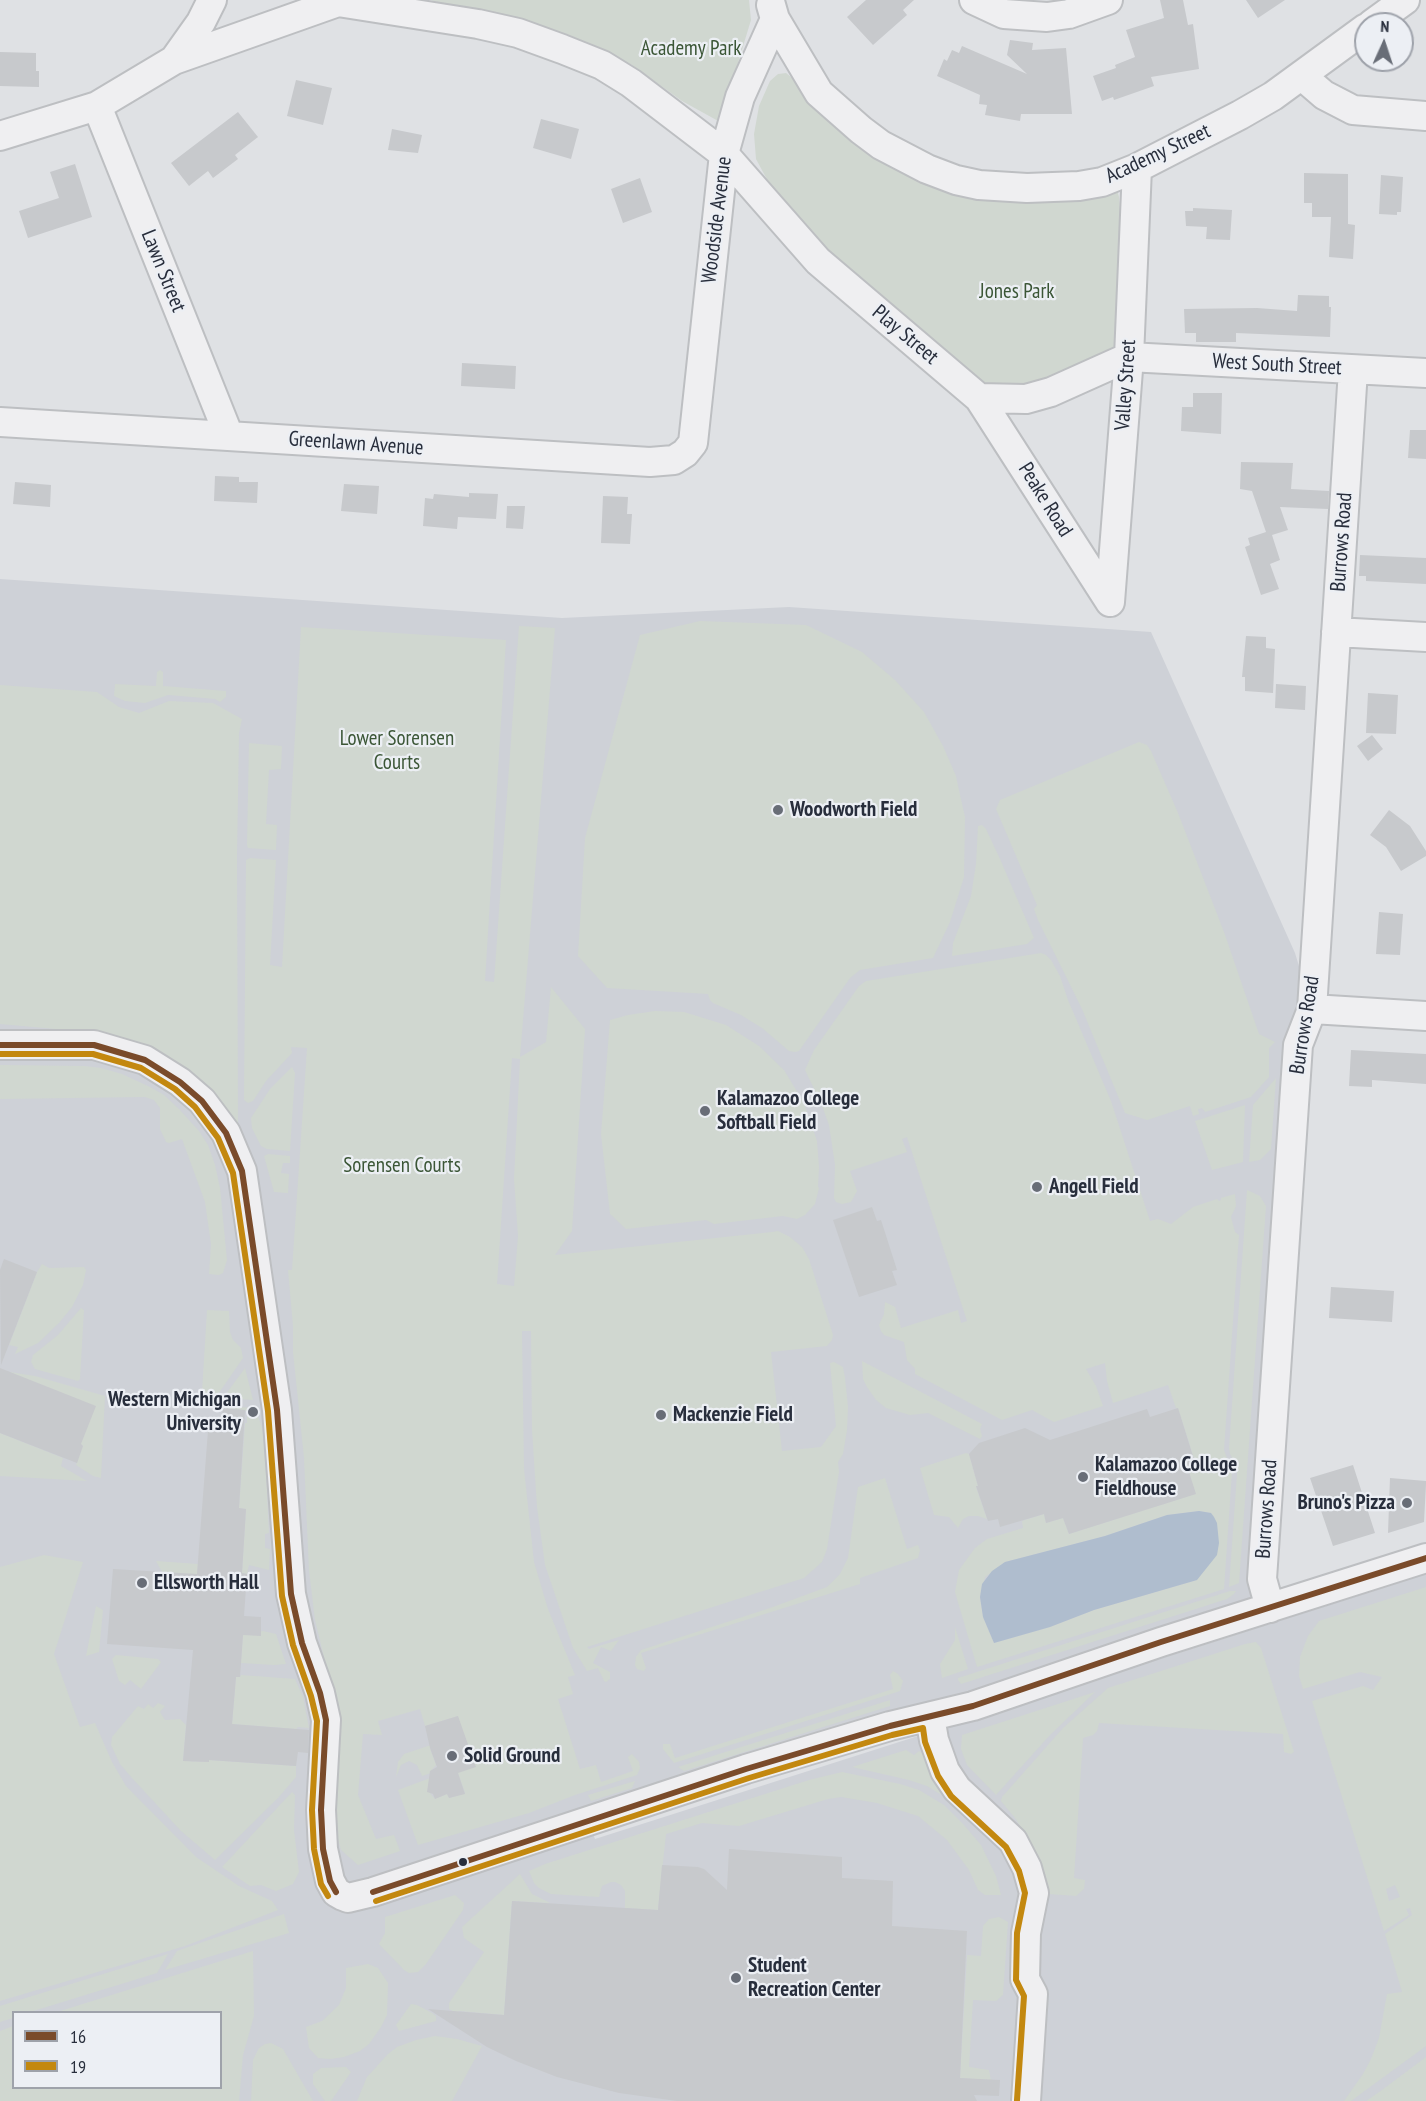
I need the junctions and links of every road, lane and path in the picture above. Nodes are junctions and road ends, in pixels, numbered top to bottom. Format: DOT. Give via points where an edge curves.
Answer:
graph roads {
  1 [pos="212,0"];
  2 [pos="974,0"];
  3 [pos="1108,0"];
  4 [pos="1404,0"];
  5 [pos="336,1"];
  6 [pos="772,9"];
  7 [pos="1388,12"];
  8 [pos="1354,37"];
  9 [pos="174,60"];
  10 [pos="1302,75"];
  11 [pos="97,105"];
  12 [pos="1426,116"];
  13 [pos="0,136"];
  14 [pos="724,154"];
  15 [pos="1137,168"];
  16 [pos="1129,357"];
  17 [pos="1353,370"];
  18 [pos="1426,374"];
  19 [pos="979,398"];
  20 [pos="0,422"];
  21 [pos="695,430"];
  22 [pos="229,436"];
  23 [pos="1110,602"];
  24 [pos="1336,632"];
  25 [pos="1426,637"];
  26 [pos="1312,1009"];
  27 [pos="1426,1017"];
  28 [pos="0,1045"];
  29 [pos="1426,1558"];
  30 [pos="1270,1608"];
  31 [pos="930,1717"];
  32 [pos="1026,2101"];
  1 -- 9 [label="street"];
  2 -- 3 [label="street" via="1004,14 1047,17 1069,14"];
  4 -- 7 [label="street"];
  5 -- 9 [label="street"];
  5 -- 14 [label="street, Play Street" via="478,24 562,49 602,65 631,83"];
  6 -- 14 [label="street, Woodside Avenue"];
  6 -- 15 [label="street, Academy Street" via="819,93 881,145 927,169 979,185 1059,188 1102,182"];
  8 -- 10 [label="street, Academy Street"];
  9 -- 11 [label="street"];
  10 -- 12 [label="street" via="1324,95 1353,110"];
  10 -- 15 [label="street, Academy Street" via="1274,96"];
  11 -- 13 [label="street"];
  11 -- 22 [label="street, Lawn Street"];
  14 -- 19 [label="street, Play Street" via="818,261"];
  14 -- 21 [label="street, Woodside Avenue"];
  15 -- 16 [label="street, Valley Street"];
  16 -- 17 [label="street, West South Street"];
  16 -- 19 [label="street" via="1026,399"];
  16 -- 23 [label="street, Valley Street"];
  17 -- 18 [label="street, West South Street"];
  17 -- 24 [label="street, Burrows Road"];
  19 -- 23 [label="street, Peake Road"];
  20 -- 22 [label="street, Greenlawn Avenue"];
  21 -- 22 [label="street, Greenlawn Avenue" via="686,453 674,460 650,462"];
  24 -- 25 [label="street"];
  24 -- 26 [label="street, Burrows Road"];
  26 -- 27 [label="street"];
  26 -- 30 [label="street, Burrows Road" via="1298,1045 1262,1579"];
  28 -- 31 [label="street" via="94,1045 145,1060 202,1101 226,1133 242,1171 277,1410 291,1594 326,1720 323,1849 336,1892 348,1898 373,1892 746,1769"];
  29 -- 30 [label="street"];
  30 -- 31 [label="street"];
  31 -- 32 [label="street" via="945,1771 957,1789 1013,1841 1034,1893 1026,1933 1025,1979 1033,1994"];
}
